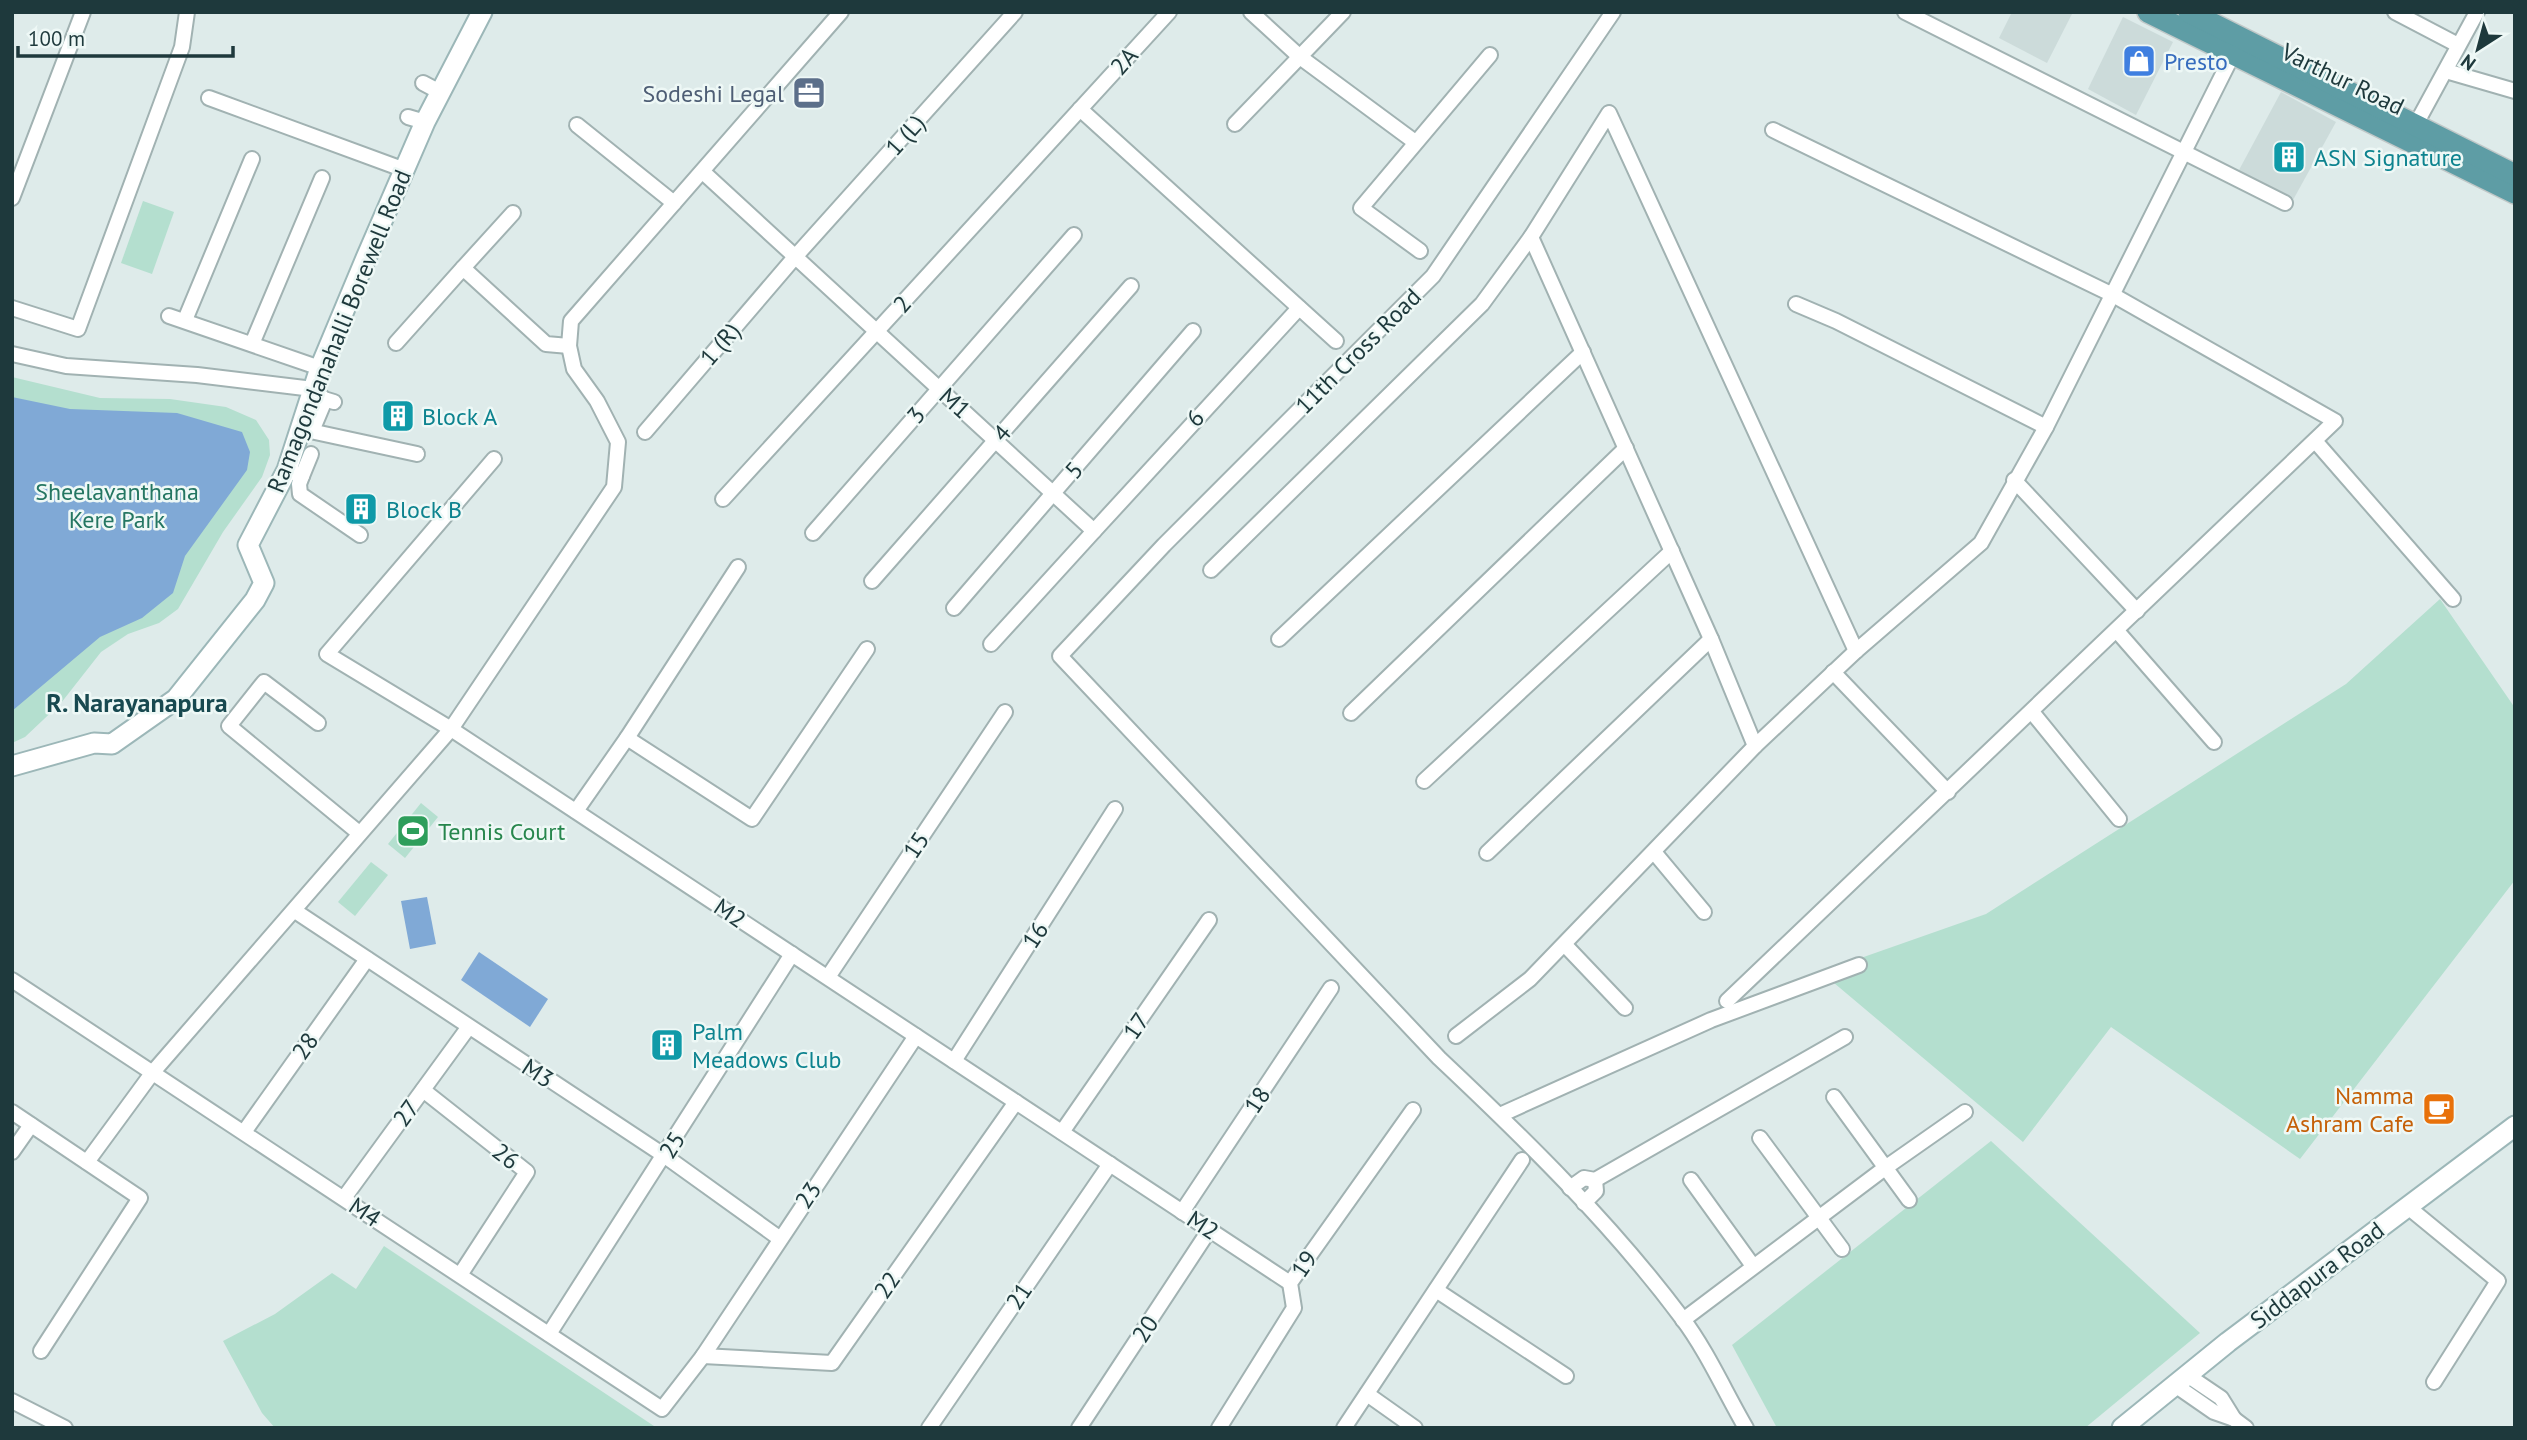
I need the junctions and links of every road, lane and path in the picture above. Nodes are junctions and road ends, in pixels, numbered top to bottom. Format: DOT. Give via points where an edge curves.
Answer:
graph roads {
  1 [pos="83,12"];
  2 [pos="187,12"];
  3 [pos="482,12"];
  4 [pos="841,12"];
  5 [pos="1015,12"];
  6 [pos="1169,12"];
  7 [pos="1251,12"];
  8 [pos="1343,12"];
  9 [pos="1613,12"];
  10 [pos="1905,12"];
  11 [pos="2148,12"];
  12 [pos="2189,12"];
  13 [pos="2396,12"];
  14 [pos="2477,12"];
  15 [pos="2458,45"];
  16 [pos="2237,47"];
  17 [pos="1490,55"];
  18 [pos="1300,57"];
  19 [pos="2446,71"];
  20 [pos="2515,91"];
  21 [pos="209,98"];
  22 [pos="1080,109"];
  23 [pos="1236,124"];
  24 [pos="577,125"];
  25 [pos="2415,126"];
  26 [pos="1773,130"];
  27 [pos="1415,142"];
  28 [pos="2183,150"];
  29 [pos="251,159"];
  30 [pos="405,170"];
  31 [pos="703,172"];
  32 [pos="2515,175"];
  33 [pos="322,178"];
  34 [pos="2515,193"];
  35 [pos="12,198"];
  36 [pos="674,203"];
  37 [pos="2285,203"];
  38 [pos="513,213"];
  39 [pos="1074,235"];
  40 [pos="1531,237"];
  41 [pos="1420,251"];
  42 [pos="795,257"];
  43 [pos="463,268"];
  44 [pos="1131,286"];
  45 [pos="2113,295"];
  46 [pos="1796,304"];
  47 [pos="12,308"];
  48 [pos="1300,308"];
  49 [pos="169,316"];
  50 [pos="185,320"];
  51 [pos="1193,331"];
  52 [pos="876,332"];
  53 [pos="1336,341"];
  54 [pos="396,343"];
  55 [pos="252,344"];
  56 [pos="569,346"];
  57 [pos="1583,352"];
  58 [pos="12,354"];
  59 [pos="320,368"];
  60 [pos="939,389"];
  61 [pos="324,397"];
  62 [pos="2046,427"];
  63 [pos="645,432"];
  64 [pos="996,439"];
  65 [pos="2316,442"];
  66 [pos="306,443"];
  67 [pos="1626,448"];
  68 [pos="417,454"];
  69 [pos="494,459"];
  70 [pos="295,473"];
  71 [pos="2014,480"];
  72 [pos="1053,493"];
  73 [pos="723,499"];
  74 [pos="1094,531"];
  75 [pos="813,533"];
  76 [pos="360,536"];
  77 [pos="1672,551"];
  78 [pos="738,567"];
  79 [pos="1211,570"];
  80 [pos="872,581"];
  81 [pos="2453,599"];
  82 [pos="954,608"];
  83 [pos="2137,611"];
  84 [pos="2117,631"];
  85 [pos="1279,639"];
  86 [pos="1711,639"];
  87 [pos="991,644"];
  88 [pos="867,649"];
  89 [pos="1856,651"];
  90 [pos="1833,672"];
  91 [pos="1005,712"];
  92 [pos="2032,712"];
  93 [pos="1350,713"];
  94 [pos="318,723"];
  95 [pos="451,729"];
  96 [pos="627,738"];
  97 [pos="2214,741"];
  98 [pos="1755,746"];
  99 [pos="12,766"];
  100 [pos="1424,781"];
  101 [pos="1948,792"];
  102 [pos="1115,810"];
  103 [pos="576,811"];
  104 [pos="2119,819"];
  105 [pos="359,833"];
  106 [pos="1654,852"];
  107 [pos="1488,853"];
  108 [pos="295,911"];
  109 [pos="1704,912"];
  110 [pos="1209,919"];
  111 [pos="1565,945"];
  112 [pos="792,954"];
  113 [pos="367,959"];
  114 [pos="1859,965"];
  115 [pos="828,977"];
  116 [pos="12,980"];
  117 [pos="1331,988"];
  118 [pos="1727,1001"];
  119 [pos="1625,1008"];
  120 [pos="468,1028"];
  121 [pos="916,1036"];
  122 [pos="1456,1036"];
  123 [pos="1845,1037"];
  124 [pos="954,1061"];
  125 [pos="153,1072"];
  126 [pos="422,1090"];
  127 [pos="1834,1097"];
  128 [pos="1016,1102"];
  129 [pos="1413,1110"];
  130 [pos="12,1112"];
  131 [pos="1965,1112"];
  132 [pos="1500,1115"];
  133 [pos="31,1125"];
  134 [pos="2515,1126"];
  135 [pos="244,1132"];
  136 [pos="1062,1132"];
  137 [pos="1760,1138"];
  138 [pos="12,1152"];
  139 [pos="665,1156"];
  140 [pos="1522,1160"];
  141 [pos="87,1162"];
  142 [pos="1110,1164"];
  143 [pos="1885,1168"];
  144 [pos="1595,1180"];
  145 [pos="1691,1181"];
  146 [pos="1570,1188"];
  147 [pos="344,1198"];
  148 [pos="1909,1200"];
  149 [pos="1584,1203"];
  150 [pos="2408,1207"];
  151 [pos="1182,1212"];
  152 [pos="1819,1217"];
  153 [pos="1210,1229"];
  154 [pos="779,1238"];
  155 [pos="1842,1249"];
  156 [pos="1753,1266"];
  157 [pos="460,1275"];
  158 [pos="1290,1283"];
  159 [pos="1436,1290"];
  160 [pos="1683,1320"];
  161 [pos="549,1334"];
  162 [pos="41,1351"];
  163 [pos="703,1356"];
  164 [pos="1566,1376"];
  165 [pos="2181,1380"];
  166 [pos="2434,1382"];
  167 [pos="1367,1394"];
  168 [pos="12,1401"];
  169 [pos="2231,1423"];
  170 [pos="1742,1426"];
  171 [pos="65,1428"];
  172 [pos="929,1428"];
  173 [pos="1079,1428"];
  174 [pos="1219,1428"];
  175 [pos="1344,1428"];
  176 [pos="1415,1428"];
  177 [pos="2122,1428"];
  178 [pos="2246,1428"];
  1 -- 35 [label="street"];
  2 -- 47 [label="street" via="182,47 78,329"];
  3 -- 30 [label="street, Ramagondanahalli Borewell Road" via="432,87 417,120"];
  4 -- 31 [label="street"];
  5 -- 42 [label="street, 1 (L)"];
  6 -- 22 [label="street, 2A"];
  7 -- 18 [label="street"];
  8 -- 18 [label="street"];
  9 -- 132 [label="street, 11th Cross Road" via="1433,276 1164,545 1060,656 1439,1058"];
  10 -- 28 [label="street"];
  11 -- 16 [label="main road, Varthur Road"];
  12 -- 16 [label="main road, Varthur Road"];
  13 -- 15 [label="street"];
  14 -- 15 [label="street"];
  15 -- 19 [label="street"];
  16 -- 25 [label="main road, Varthur Road"];
  16 -- 28 [label="street"];
  16 -- 34 [label="main road, Varthur Road"];
  17 -- 27 [label="street"];
  18 -- 23 [label="street"];
  18 -- 27 [label="street"];
  19 -- 20 [label="street"];
  19 -- 25 [label="street"];
  21 -- 30 [label="street"];
  22 -- 48 [label="street"];
  22 -- 52 [label="street, 2"];
  24 -- 36 [label="street"];
  25 -- 32 [label="main road, Varthur Road"];
  26 -- 45 [label="street"];
  27 -- 41 [label="street" via="1361,208"];
  28 -- 37 [label="street"];
  28 -- 45 [label="street"];
  29 -- 50 [label="street"];
  30 -- 59 [label="street, Ramagondanahalli Borewell Road"];
  31 -- 36 [label="street"];
  31 -- 42 [label="street, M1"];
  33 -- 55 [label="street"];
  36 -- 56 [label="street" via="571,321"];
  38 -- 43 [label="street"];
  39 -- 60 [label="street, 3"];
  40 -- 57 [label="street"];
  40 -- 79 [label="street" via="1482,304"];
  40 -- 89 [label="street" via="1609,113"];
  42 -- 52 [label="street, M1"];
  42 -- 63 [label="street, 1 (R)"];
  43 -- 54 [label="street"];
  43 -- 56 [label="street" via="546,344"];
  44 -- 64 [label="street, 4"];
  45 -- 62 [label="street"];
  45 -- 65 [label="street" via="2335,421"];
  46 -- 62 [label="street"];
  48 -- 53 [label="street"];
  48 -- 74 [label="street, 6"];
  49 -- 50 [label="street"];
  50 -- 55 [label="street"];
  51 -- 72 [label="street, 5"];
  52 -- 60 [label="street, M1"];
  52 -- 73 [label="street, 2"];
  55 -- 59 [label="street"];
  56 -- 95 [label="street" via="574,369 618,442 614,487"];
  57 -- 67 [label="street"];
  57 -- 85 [label="street"];
  58 -- 61 [label="street" via="66,366 197,375"];
  59 -- 61 [label="street, Ramagondanahalli Borewell Road"];
  60 -- 64 [label="street, M1"];
  60 -- 75 [label="street, 3"];
  61 -- 66 [label="street, Ramagondanahalli Borewell Road"];
  62 -- 71 [label="street"];
  64 -- 72 [label="street, M1"];
  64 -- 80 [label="street, 4"];
  65 -- 81 [label="street"];
  65 -- 83 [label="street"];
  66 -- 68 [label="street"];
  66 -- 70 [label="street, Ramagondanahalli Borewell Road"];
  67 -- 77 [label="street"];
  67 -- 93 [label="street"];
  69 -- 95 [label="street, M2" via="327,654"];
  70 -- 76 [label="street" via="300,494"];
  70 -- 99 [label="street, Ramagondanahalli Borewell Road" via="248,545 264,583 176,699 112,744 94,743"];
  71 -- 83 [label="street"];
  71 -- 89 [label="street" via="1981,543"];
  72 -- 74 [label="street, M1"];
  72 -- 82 [label="street, 5"];
  74 -- 87 [label="street"];
  77 -- 86 [label="street"];
  77 -- 100 [label="street"];
  78 -- 96 [label="street"];
  83 -- 84 [label="street"];
  84 -- 92 [label="street"];
  84 -- 97 [label="street"];
  86 -- 98 [label="street"];
  86 -- 107 [label="street"];
  88 -- 96 [label="street" via="751,818"];
  89 -- 90 [label="street"];
  90 -- 98 [label="street"];
  90 -- 101 [label="street"];
  91 -- 115 [label="street, 15"];
  92 -- 101 [label="street"];
  92 -- 104 [label="street"];
  94 -- 105 [label="street" via="264,682 229,726"];
  95 -- 103 [label="street, M2"];
  95 -- 105 [label="street"];
  96 -- 103 [label="street"];
  98 -- 106 [label="street"];
  101 -- 118 [label="street"];
  102 -- 124 [label="street, 16"];
  103 -- 112 [label="street, M2"];
  105 -- 108 [label="street"];
  106 -- 109 [label="street"];
  106 -- 111 [label="street"];
  108 -- 113 [label="street, M3"];
  108 -- 125 [label="street"];
  110 -- 136 [label="street, 17"];
  111 -- 119 [label="street"];
  111 -- 122 [label="street" via="1530,979"];
  112 -- 115 [label="street, M2"];
  112 -- 139 [label="street, 25"];
  113 -- 120 [label="street, M3"];
  113 -- 135 [label="street, 28"];
  114 -- 132 [label="street" via="1712,1020"];
  115 -- 121 [label="street, M2"];
  116 -- 125 [label="street, M4"];
  117 -- 151 [label="street, 18"];
  120 -- 126 [label="street, 27"];
  120 -- 139 [label="street, M3"];
  121 -- 124 [label="street, M2"];
  121 -- 154 [label="street, 23"];
  123 -- 144 [label="street"];
  124 -- 128 [label="street, M2"];
  125 -- 135 [label="street, M4"];
  125 -- 141 [label="street"];
  126 -- 147 [label="street, 27"];
  126 -- 157 [label="street, 26" via="527,1172"];
  127 -- 143 [label="street"];
  128 -- 136 [label="street, M2"];
  128 -- 163 [label="street, 22" via="832,1363"];
  129 -- 158 [label="street, 19"];
  130 -- 133 [label="street"];
  131 -- 143 [label="street"];
  132 -- 146 [label="street"];
  133 -- 138 [label="street"];
  133 -- 141 [label="street"];
  134 -- 150 [label="street, Siddapura Road"];
  135 -- 147 [label="street, M4"];
  136 -- 142 [label="street, M2"];
  137 -- 152 [label="street"];
  139 -- 154 [label="street, M3"];
  139 -- 161 [label="street, 25"];
  140 -- 159 [label="street"];
  141 -- 162 [label="street" via="140,1198"];
  142 -- 151 [label="street, M2"];
  142 -- 172 [label="street, 21"];
  143 -- 148 [label="street"];
  143 -- 152 [label="street"];
  144 -- 146 [label="street" via="1584,1178"];
  144 -- 149 [label="street" via="1596,1191"];
  145 -- 156 [label="street"];
  146 -- 149 [label="street"];
  147 -- 157 [label="street, M4"];
  149 -- 160 [label="street"];
  150 -- 165 [label="street, Siddapura Road"];
  150 -- 166 [label="street" via="2498,1281"];
  151 -- 153 [label="street, M2"];
  152 -- 155 [label="street"];
  152 -- 156 [label="street"];
  153 -- 158 [label="street, M2"];
  153 -- 173 [label="street, 20"];
  154 -- 163 [label="street, 23"];
  156 -- 160 [label="street"];
  157 -- 161 [label="street, M4"];
  158 -- 174 [label="street, 19" via="1294,1308"];
  159 -- 164 [label="street"];
  159 -- 167 [label="street"];
  160 -- 170 [label="street"];
  161 -- 163 [label="street, M4" via="662,1409"];
  165 -- 169 [label="street" via="2221,1398"];
  165 -- 177 [label="street, Siddapura Road"];
  167 -- 175 [label="street"];
  167 -- 176 [label="street"];
  168 -- 171 [label="street"];
  169 -- 178 [label="street"];
}
